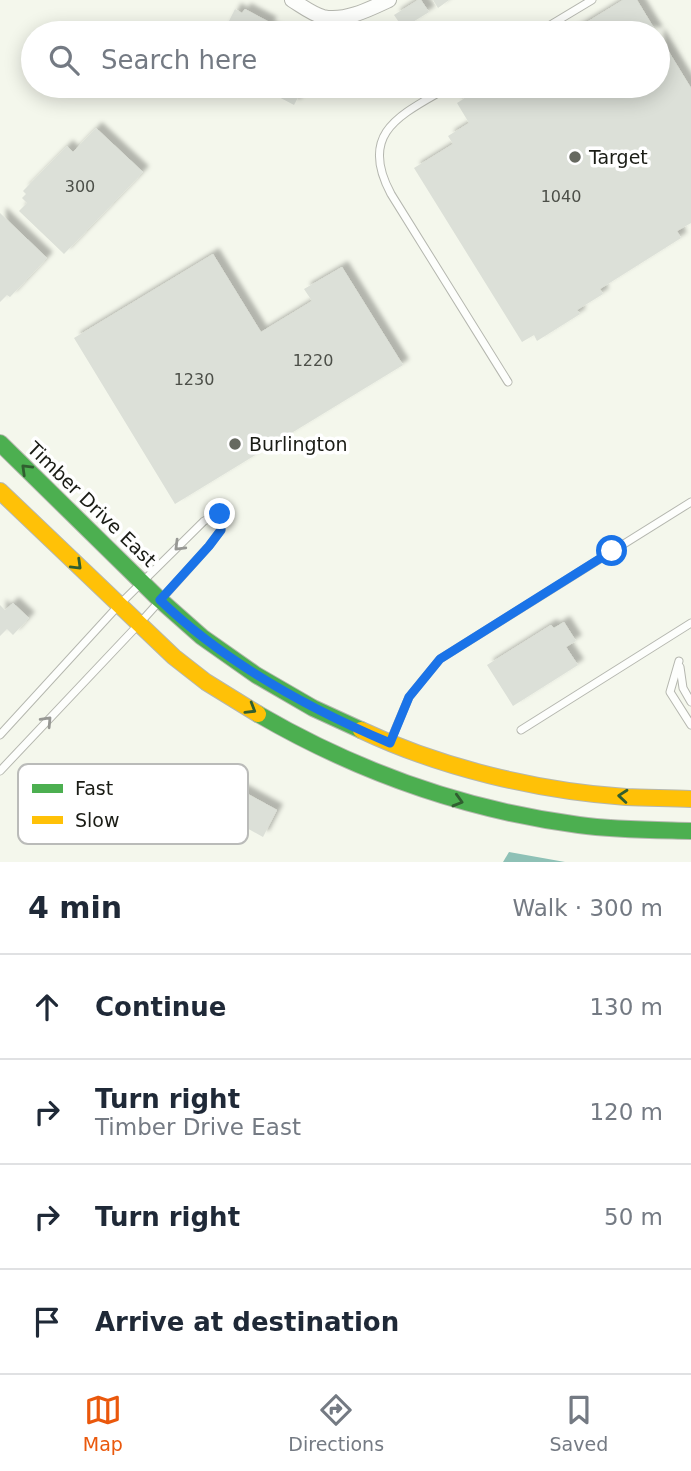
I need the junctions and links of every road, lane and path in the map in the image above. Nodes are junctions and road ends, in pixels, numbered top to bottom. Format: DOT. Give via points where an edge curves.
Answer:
graph roads {
  1 [pos="292,0"];
  2 [pos="389,0"];
  3 [pos="592,0"];
  4 [pos="557,21"];
  5 [pos="430,98"];
  6 [pos="508,382"];
  7 [pos="0,443"];
  8 [pos="0,491"];
  9 [pos="691,502"];
  10 [pos="142,583"];
  11 [pos="160,600"];
  12 [pos="119,606"];
  13 [pos="691,623"];
  14 [pos="139,624"];
  15 [pos="691,702"];
  16 [pos="691,725"];
  17 [pos="521,730"];
  18 [pos="0,735"];
  19 [pos="390,743"];
  20 [pos="0,771"];
  21 [pos="691,799"];
  22 [pos="691,831"];
  1 -- 2 [label="street" via="324,17 353,14"];
  3 -- 4 [label="lane"];
  5 -- 6 [label="lane" via="392,124 379,145 381,173"];
  10 -- 7 [label="street, Timber Drive East, one-way"];
  8 -- 12 [label="street, one-way"];
  9 -- 19 [label="lane" via="440,659 409,697"];
  10 -- 11 [label="street, Timber Drive East"];
  11 -- 10 [label="lane, one-way" via="221,530 220,514 204,521"];
  10 -- 12 [label="lane"];
  11 -- 14 [label="lane"];
  11 -- 19 [label="street, Timber Drive East" via="202,637 259,676"];
  12 -- 14 [label="street"];
  12 -- 18 [label="lane"];
  13 -- 17 [label="lane"];
  20 -- 14 [label="lane, one-way"];
  14 -- 22 [label="street, one-way" via="199,677 244,706 307,741 395,780 479,807 536,819 594,828"];
  15 -- 16 [label="lane" via="682,688 679,661 670,692"];
  21 -- 19 [label="street, Timber Drive East, one-way" via="577,792 517,782"];
}
